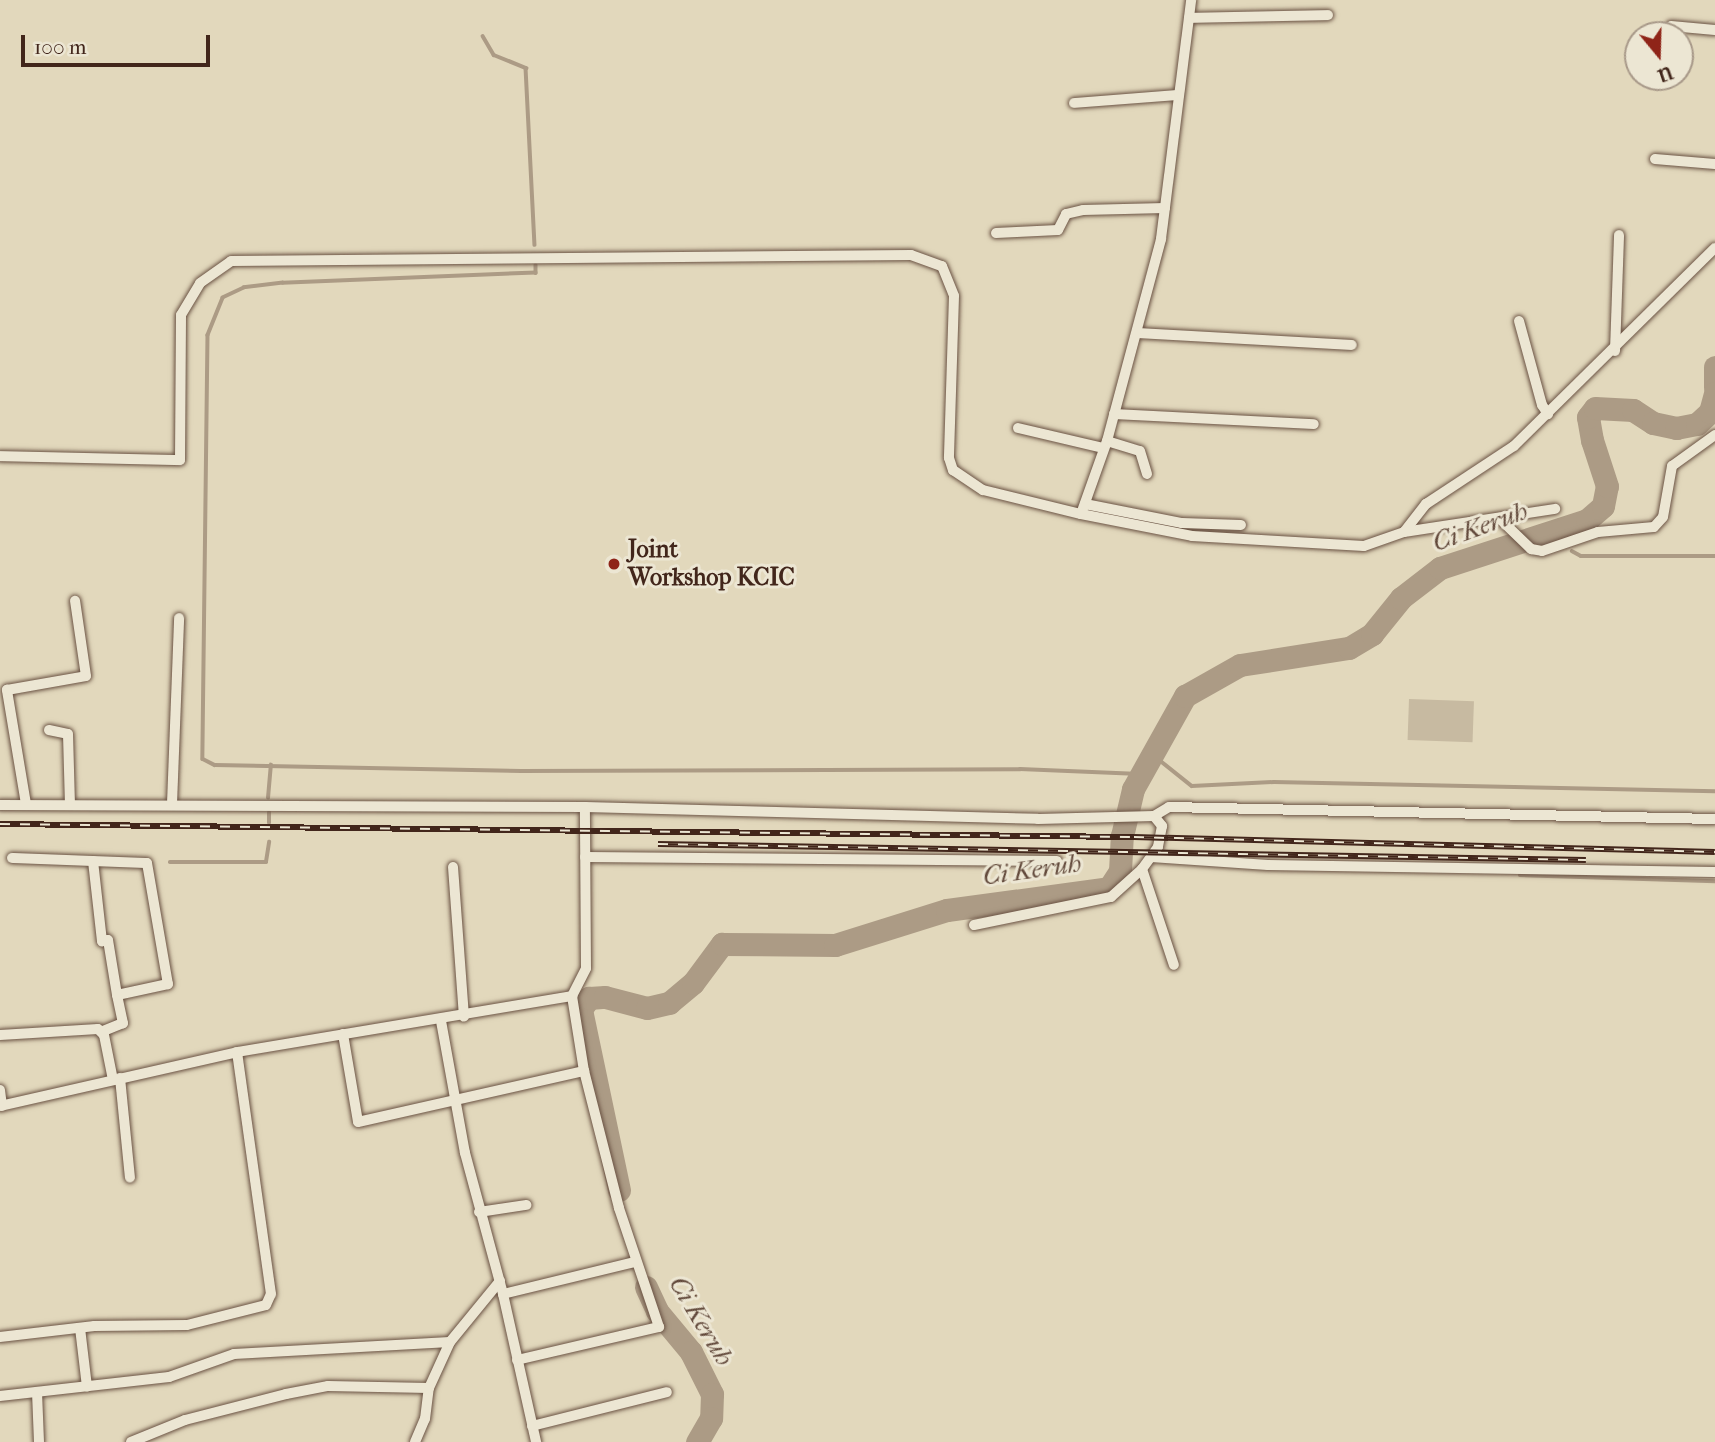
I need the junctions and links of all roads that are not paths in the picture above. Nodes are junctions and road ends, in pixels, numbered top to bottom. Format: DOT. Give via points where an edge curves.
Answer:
graph roads {
  1 [pos="1191,0"];
  2 [pos="1328,15"];
  3 [pos="1189,18"];
  4 [pos="1694,28"];
  5 [pos="1715,30"];
  6 [pos="1179,96"];
  7 [pos="1074,103"];
  8 [pos="1655,159"];
  9 [pos="1715,164"];
  10 [pos="1165,208"];
  11 [pos="996,233"];
  12 [pos="1619,236"];
  13 [pos="1715,248"];
  14 [pos="1519,321"];
  15 [pos="1138,334"];
  16 [pos="1352,345"];
  17 [pos="1615,351"];
  18 [pos="1545,409"];
  19 [pos="1114,414"];
  20 [pos="1314,425"];
  21 [pos="1018,428"];
  22 [pos="1715,435"];
  23 [pos="1105,444"];
  24 [pos="0,456"];
  25 [pos="1147,474"];
  26 [pos="1083,509"];
  27 [pos="1555,509"];
  28 [pos="1501,520"];
  29 [pos="1241,525"];
  30 [pos="1404,532"];
  31 [pos="75,601"];
  32 [pos="180,618"];
  33 [pos="5,710"];
  34 [pos="49,730"];
  35 [pos="26,804"];
  36 [pos="70,804"];
  37 [pos="172,804"];
  38 [pos="0,805"];
  39 [pos="585,807"];
  40 [pos="1154,816"];
  41 [pos="1715,819"];
  42 [pos="585,857"];
  43 [pos="1150,857"];
  44 [pos="12,858"];
  45 [pos="93,861"];
  46 [pos="1057,861"];
  47 [pos="453,867"];
  48 [pos="1142,869"];
  49 [pos="1715,872"];
  50 [pos="974,925"];
  51 [pos="1174,965"];
  52 [pos="117,995"];
  53 [pos="572,996"];
  54 [pos="464,1017"];
  55 [pos="441,1021"];
  56 [pos="103,1031"];
  57 [pos="343,1034"];
  58 [pos="0,1035"];
  59 [pos="237,1052"];
  60 [pos="584,1072"];
  61 [pos="117,1079"];
  62 [pos="0,1090"];
  63 [pos="455,1098"];
  64 [pos="1,1106"];
  65 [pos="131,1178"];
  66 [pos="526,1205"];
  67 [pos="478,1212"];
  68 [pos="634,1262"];
  69 [pos="500,1281"];
  70 [pos="503,1294"];
  71 [pos="80,1328"];
  72 [pos="0,1337"];
  73 [pos="450,1342"];
  74 [pos="517,1360"];
  75 [pos="87,1387"];
  76 [pos="429,1388"];
  77 [pos="37,1392"];
  78 [pos="667,1392"];
  79 [pos="0,1396"];
  80 [pos="532,1426"];
  81 [pos="39,1442"];
  82 [pos="131,1442"];
  83 [pos="415,1442"];
  84 [pos="536,1442"];
  1 -- 3 [label="street"];
  2 -- 3 [label="street"];
  3 -- 6 [label="street"];
  4 -- 5 [label="street"];
  6 -- 7 [label="street"];
  6 -- 10 [label="street"];
  8 -- 9 [label="street"];
  10 -- 11 [label="street" via="1083,210 1066,215 1058,230"];
  10 -- 15 [label="street"];
  12 -- 17 [label="street"];
  13 -- 17 [label="street"];
  14 -- 18 [label="street"];
  15 -- 16 [label="street"];
  15 -- 19 [label="street"];
  17 -- 18 [label="street"];
  18 -- 30 [label="street" via="1483,469 1426,504"];
  19 -- 20 [label="street"];
  19 -- 23 [label="street"];
  21 -- 23 [label="street"];
  22 -- 28 [label="street" via="1672,466 1663,517 1654,527 1598,532 1548,551 1531,549"];
  23 -- 25 [label="street" via="1140,451"];
  23 -- 26 [label="street"];
  24 -- 26 [label="street" via="180,460 181,316 200,283 231,261 911,255 942,266 954,296 949,458 953,470 983,490"];
  26 -- 29 [label="street" via="1182,523"];
  26 -- 30 [label="street" via="1192,536 1246,541 1364,545"];
  27 -- 28 [label="street"];
  28 -- 30 [label="street"];
  31 -- 33 [label="street" via="86,676 10,688"];
  32 -- 37 [label="street"];
  33 -- 35 [label="street"];
  34 -- 36 [label="street" via="68,734"];
  35 -- 36 [label="street"];
  35 -- 38 [label="street"];
  36 -- 37 [label="street"];
  37 -- 39 [label="street"];
  39 -- 40 [label="street"];
  39 -- 42 [label="street"];
  40 -- 41 [label="street" via="1170,807"];
  40 -- 43 [label="street" via="1162,826"];
  42 -- 46 [label="street"];
  42 -- 53 [label="street" via="586,968"];
  43 -- 48 [label="street"];
  43 -- 49 [label="street" via="1220,864"];
  44 -- 45 [label="street"];
  45 -- 52 [label="street" via="102,941 108,940"];
  45 -- 52 [label="street" via="147,863 166,964 168,984"];
  47 -- 54 [label="street"];
  48 -- 50 [label="street" via="1111,897"];
  48 -- 51 [label="street"];
  52 -- 56 [label="street" via="123,1023"];
  53 -- 54 [label="street"];
  53 -- 60 [label="street"];
  54 -- 55 [label="street"];
  55 -- 57 [label="street"];
  55 -- 63 [label="street"];
  56 -- 58 [label="street"];
  56 -- 61 [label="street"];
  57 -- 59 [label="street"];
  57 -- 63 [label="street" via="358,1122"];
  59 -- 61 [label="street"];
  59 -- 71 [label="street" via="269,1301 252,1311 187,1325"];
  60 -- 63 [label="street"];
  60 -- 68 [label="street"];
  61 -- 64 [label="street"];
  61 -- 65 [label="street"];
  62 -- 64 [label="street"];
  63 -- 67 [label="street"];
  66 -- 67 [label="street"];
  67 -- 69 [label="street"];
  68 -- 70 [label="street"];
  68 -- 74 [label="street" via="659,1327"];
  69 -- 70 [label="street"];
  69 -- 73 [label="street"];
  70 -- 74 [label="street"];
  71 -- 72 [label="street"];
  71 -- 75 [label="street"];
  73 -- 75 [label="street" via="234,1354 169,1377"];
  73 -- 76 [label="street"];
  74 -- 80 [label="street"];
  75 -- 77 [label="street"];
  76 -- 82 [label="street" via="328,1387 286,1394 186,1420"];
  76 -- 83 [label="street" via="425,1419"];
  77 -- 79 [label="street"];
  77 -- 81 [label="street"];
  78 -- 80 [label="street"];
  80 -- 84 [label="street"];
}
